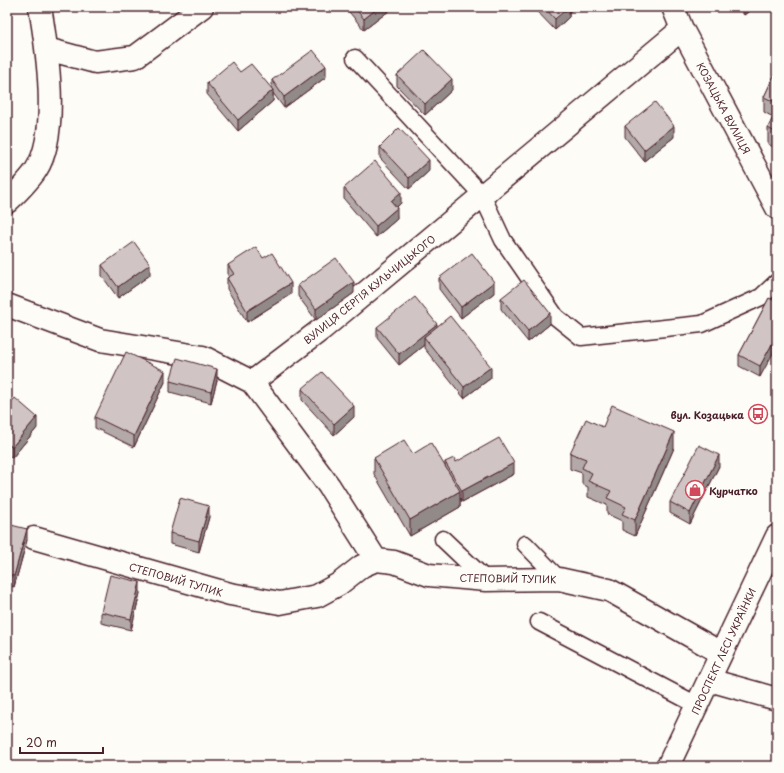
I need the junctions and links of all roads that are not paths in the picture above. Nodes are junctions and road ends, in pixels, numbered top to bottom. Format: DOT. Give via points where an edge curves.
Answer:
graph roads {
  1 [pos="40,7"];
  2 [pos="202,7"];
  3 [pos="673,7"];
  4 [pos="682,29"];
  5 [pos="47,49"];
  6 [pos="355,58"];
  7 [pos="482,195"];
  8 [pos="7,202"];
  9 [pos="777,208"];
  10 [pos="777,282"];
  11 [pos="7,305"];
  12 [pos="252,382"];
  13 [pos="777,536"];
  14 [pos="34,538"];
  15 [pos="443,539"];
  16 [pos="525,544"];
  17 [pos="376,560"];
  18 [pos="559,578"];
  19 [pos="486,580"];
  20 [pos="539,622"];
  21 [pos="722,653"];
  22 [pos="709,680"];
  23 [pos="777,699"];
  24 [pos="697,705"];
  25 [pos="668,766"];
  1 -- 5 [label="street"];
  2 -- 5 [label="street" via="135,57 95,62"];
  3 -- 4 [label="street, КОЗАЦЬКА ВУЛИЦЯ"];
  4 -- 7 [label="street, ВУЛИЦЯ СЕРГІЯ КУЛЬЧИЦЬКОГО"];
  4 -- 9 [label="street, КОЗАЦЬКА ВУЛИЦЯ"];
  5 -- 8 [label="street" via="50,112 45,150 36,170"];
  6 -- 7 [label="lane"];
  7 -- 10 [label="lane" via="503,240 556,317 581,337 702,324 761,296"];
  7 -- 12 [label="street, ВУЛИЦЯ СЕРГІЯ КУЛЬЧИЦЬКОГО" via="322,329"];
  11 -- 12 [label="street" via="100,340 203,357"];
  12 -- 17 [label="street" via="329,486"];
  13 -- 21 [label="street, ПРОСПЕКТ ЛЕСІ УКРАЇНКИ"];
  14 -- 17 [label="street, СТЕПОВИЙ ТУПИК" via="230,594 280,603 317,596 340,584 362,566"];
  15 -- 19 [label="lane"];
  16 -- 18 [label="lane"];
  17 -- 19 [label="street, СТЕПОВИЙ ТУПИК" via="394,562 429,575"];
  18 -- 19 [label="street, СТЕПОВИЙ ТУПИК"];
  18 -- 21 [label="street, СТЕПОВИЙ ТУПИК" via="609,590"];
  20 -- 24 [label="lane"];
  21 -- 22 [label="street, ПРОСПЕКТ ЛЕСІ УКРАЇНКИ"];
  22 -- 23 [label="street"];
  22 -- 24 [label="street, ПРОСПЕКТ ЛЕСІ УКРАЇНКИ"];
  24 -- 25 [label="street, ПРОСПЕКТ ЛЕСІ УКРАЇНКИ"];
}
